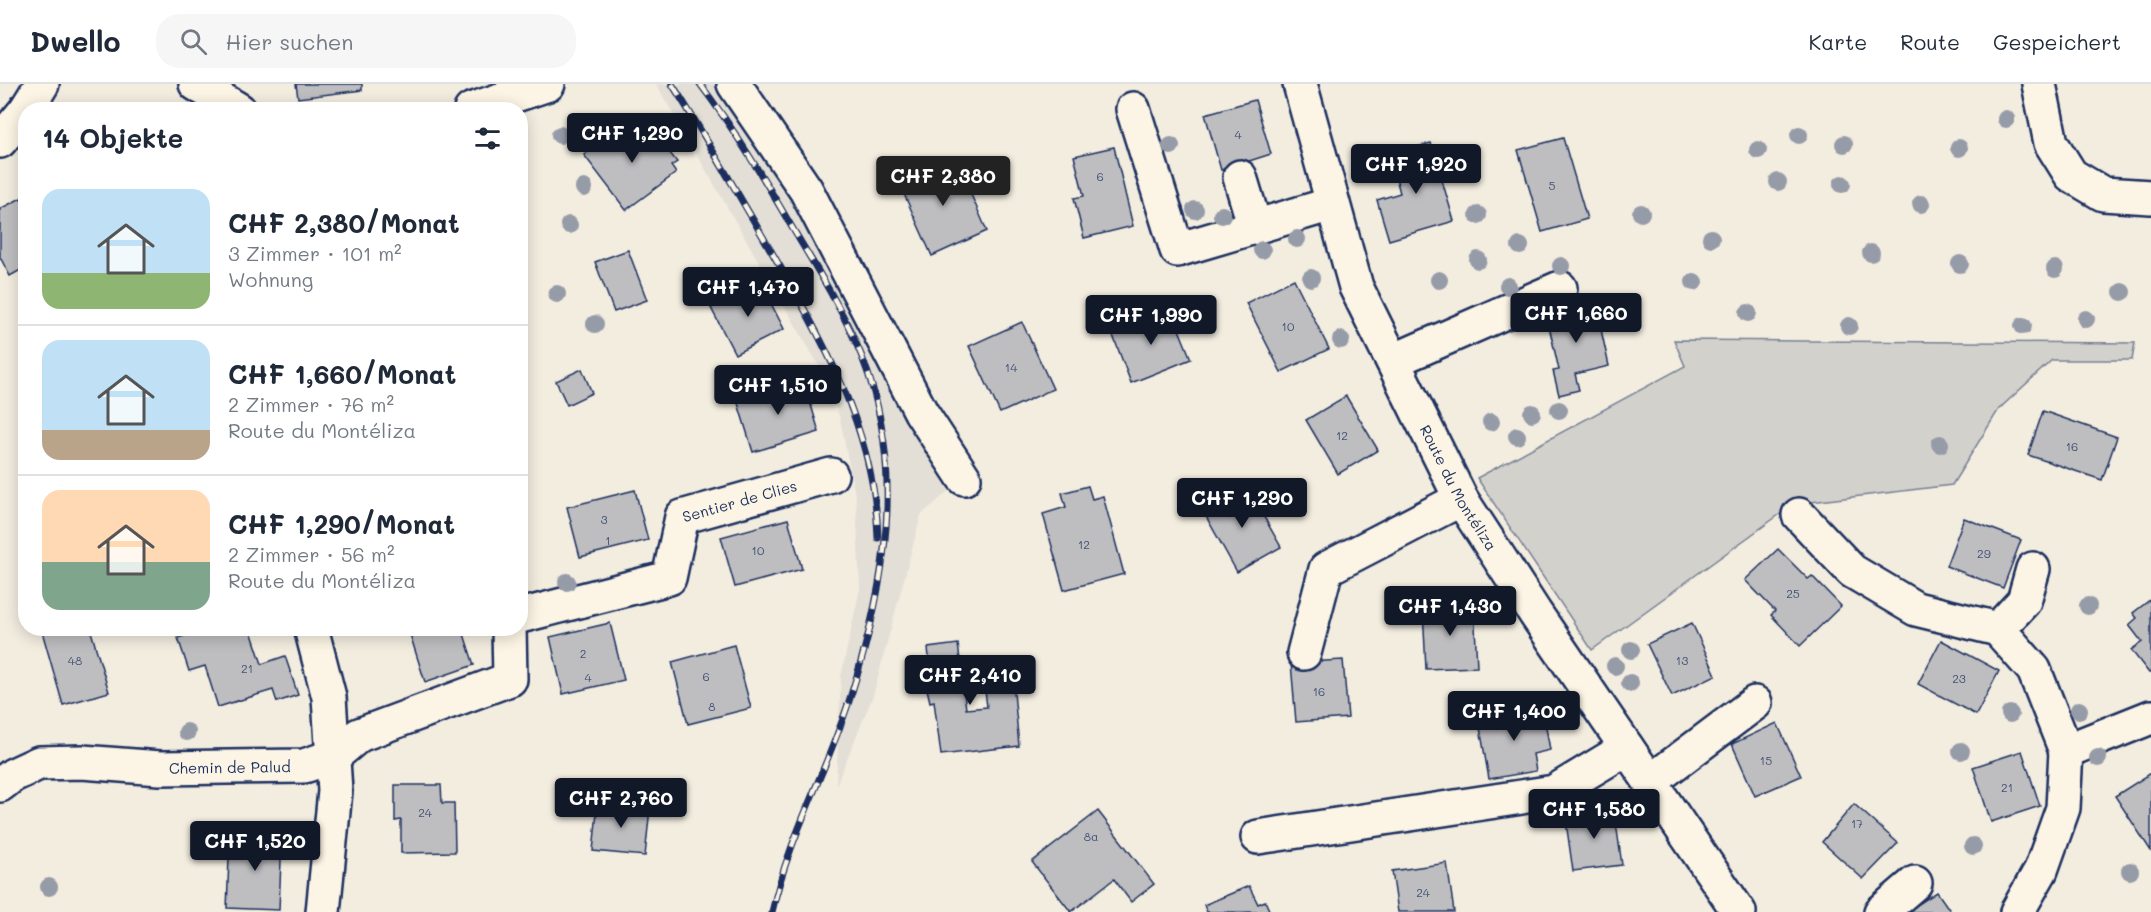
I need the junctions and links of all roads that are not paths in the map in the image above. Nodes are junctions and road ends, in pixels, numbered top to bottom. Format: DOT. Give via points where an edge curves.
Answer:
graph roads {
  1 [pos="196,84"];
  2 [pos="548,84"];
  3 [pos="734,84"];
  4 [pos="1300,84"];
  5 [pos="2039,84"];
  6 [pos="226,102"];
  7 [pos="495,102"];
  8 [pos="1133,109"];
  9 [pos="18,122"];
  10 [pos="0,141"];
  11 [pos="1240,177"];
  12 [pos="2151,197"];
  13 [pos="1332,204"];
  14 [pos="1255,226"];
  15 [pos="1560,288"];
  16 [pos="1393,361"];
  17 [pos="831,474"];
  18 [pos="964,478"];
  19 [pos="1461,499"];
  20 [pos="1799,515"];
  21 [pos="2033,569"];
  22 [pos="528,614"];
  23 [pos="1998,629"];
  24 [pos="313,636"];
  25 [pos="509,636"];
  26 [pos="1304,652"];
  27 [pos="1755,703"];
  28 [pos="2151,717"];
  29 [pos="1628,748"];
  30 [pos="2066,751"];
  31 [pos="334,756"];
  32 [pos="1650,782"];
  33 [pos="0,785"];
  34 [pos="1258,837"];
  35 [pos="1915,883"];
  36 [pos="323,912"];
  37 [pos="1739,912"];
  38 [pos="1881,912"];
  39 [pos="2017,912"];
  1 -- 6 [label="street"];
  2 -- 7 [label="street"];
  3 -- 18 [label="street" via="806,190 921,412"];
  4 -- 13 [label="street, Route du Montéliza"];
  5 -- 12 [label="street" via="2051,143 2072,175 2103,194"];
  8 -- 14 [label="street" via="1177,250"];
  9 -- 10 [label="street"];
  11 -- 14 [label="street"];
  13 -- 14 [label="street"];
  13 -- 16 [label="street, Route du Montéliza" via="1356,287"];
  15 -- 16 [label="street"];
  16 -- 19 [label="street, Route du Montéliza"];
  17 -- 22 [label="street, Sentier de Clies" via="682,517 669,578"];
  19 -- 26 [label="street" via="1326,569"];
  19 -- 29 [label="street, Route du Montéliza"];
  20 -- 23 [label="street" via="1852,571 1916,609"];
  21 -- 23 [label="street" via="2024,601"];
  23 -- 30 [label="street" via="2034,670"];
  24 -- 31 [label="street" via="329,697"];
  25 -- 31 [label="street" via="510,678 359,735"];
  27 -- 32 [label="street"];
  28 -- 30 [label="street"];
  29 -- 32 [label="street, Route du Montéliza"];
  29 -- 34 [label="street" via="1554,792"];
  30 -- 39 [label="street" via="2063,808 2041,870"];
  31 -- 33 [label="street, Chemin de Palud" via="304,766 160,768 39,763"];
  31 -- 36 [label="street" via="335,791"];
  32 -- 37 [label="street, Route du Montéliza"];
  35 -- 38 [label="street"];
}
